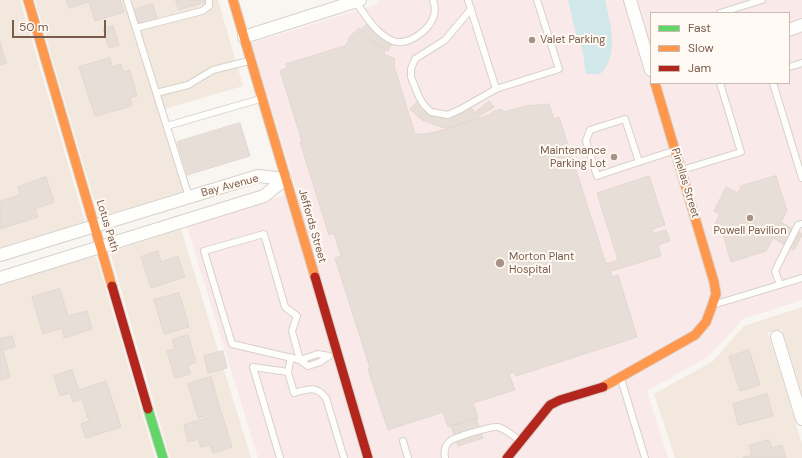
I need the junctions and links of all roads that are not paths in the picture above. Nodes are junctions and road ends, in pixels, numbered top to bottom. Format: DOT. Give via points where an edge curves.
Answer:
graph roads {
  1 [pos="28,0"];
  2 [pos="127,0"];
  3 [pos="208,0"];
  4 [pos="233,0"];
  5 [pos="433,0"];
  6 [pos="468,0"];
  7 [pos="537,0"];
  8 [pos="630,0"];
  9 [pos="762,0"];
  10 [pos="358,1"];
  11 [pos="471,9"];
  12 [pos="723,12"];
  13 [pos="802,26"];
  14 [pos="136,28"];
  15 [pos="790,30"];
  16 [pos="244,37"];
  17 [pos="250,60"];
  18 [pos="802,62"];
  19 [pos="650,67"];
  20 [pos="790,67"];
  21 [pos="655,84"];
  22 [pos="720,84"];
  23 [pos="773,84"];
  24 [pos="496,89"];
  25 [pos="156,94"];
  26 [pos="262,99"];
  27 [pos="167,126"];
  28 [pos="675,150"];
  29 [pos="639,162"];
  30 [pos="681,170"];
  31 [pos="802,178"];
  32 [pos="286,179"];
  33 [pos="189,197"];
  34 [pos="802,224"];
  35 [pos="94,226"];
  36 [pos="101,247"];
  37 [pos="0,255"];
  38 [pos="0,278"];
  39 [pos="802,278"];
  40 [pos="780,285"];
  41 [pos="712,306"];
  42 [pos="777,337"];
  43 [pos="333,355"];
  44 [pos="291,357"];
  45 [pos="300,360"];
  46 [pos="288,372"];
  47 [pos="620,378"];
  48 [pos="802,419"];
  49 [pos="403,441"];
  50 [pos="521,441"];
  51 [pos="163,458"];
  52 [pos="280,458"];
  53 [pos="344,458"];
  54 [pos="368,458"];
  55 [pos="408,458"];
  56 [pos="445,458"];
  57 [pos="507,458"];
  58 [pos="645,458"];
  1 -- 35 [label="street, Lotus Path"];
  2 -- 14 [label="lane"];
  3 -- 14 [label="lane" via="209,6 202,11"];
  4 -- 16 [label="street, Jeffords Street"];
  5 -- 10 [label="lane" via="433,18 426,29 416,37 395,42 371,24"];
  6 -- 11 [label="lane"];
  7 -- 24 [label="lane" via="559,69"];
  8 -- 19 [label="street"];
  9 -- 12 [label="lane"];
  10 -- 16 [label="street"];
  11 -- 24 [label="lane"];
  11 -- 24 [label="lane" via="445,40 415,60 411,77 424,105 431,112 448,115"];
  13 -- 15 [label="street"];
  14 -- 25 [label="lane"];
  16 -- 17 [label="street, Jeffords Street"];
  17 -- 25 [label="lane" via="213,70 188,85"];
  17 -- 26 [label="street, Jeffords Street"];
  18 -- 20 [label="lane"];
  21 -- 28 [label="street, Pinellas Street"];
  22 -- 30 [label="lane" via="741,152"];
  23 -- 31 [label="lane"];
  25 -- 27 [label="lane"];
  26 -- 27 [label="lane"];
  26 -- 32 [label="street, Jeffords Street"];
  27 -- 33 [label="lane"];
  28 -- 29 [label="lane"];
  28 -- 30 [label="street, Pinellas Street"];
  29 -- 29 [label="lane" via="597,176 586,140 590,130 625,119"];
  30 -- 41 [label="street, Pinellas Street" via="714,282 716,294"];
  32 -- 33 [label="street, Bay Avenue" via="258,176"];
  32 -- 36 [label="street, Bay Avenue" via="264,196"];
  32 -- 43 [label="street, Jeffords Street"];
  33 -- 35 [label="street, Bay Avenue"];
  34 -- 40 [label="lane" via="798,225 775,271"];
  35 -- 36 [label="street, Lotus Path"];
  35 -- 37 [label="street, Bay Avenue"];
  36 -- 38 [label="street, Bay Avenue"];
  36 -- 51 [label="street, Lotus Path"];
  39 -- 40 [label="lane"];
  40 -- 41 [label="lane"];
  41 -- 47 [label="street, Pinellas Street" via="706,322 695,335"];
  42 -- 48 [label="street"];
  43 -- 45 [label="lane" via="318,354"];
  43 -- 54 [label="street, Jeffords Street"];
  44 -- 45 [label="lane"];
  44 -- 45 [label="lane" via="232,344 204,251 264,234 285,307 297,316 292,331"];
  44 -- 46 [label="lane"];
  46 -- 52 [label="lane" via="253,368"];
  46 -- 53 [label="lane" via="294,393 315,389 326,398"];
  47 -- 50 [label="street, Pinellas Street" via="606,386 550,405"];
  47 -- 58 [label="lane"];
  49 -- 55 [label="lane"];
  50 -- 56 [label="lane" via="504,429 490,427 450,440 446,446"];
  50 -- 57 [label="street, Pinellas Street"];
}
